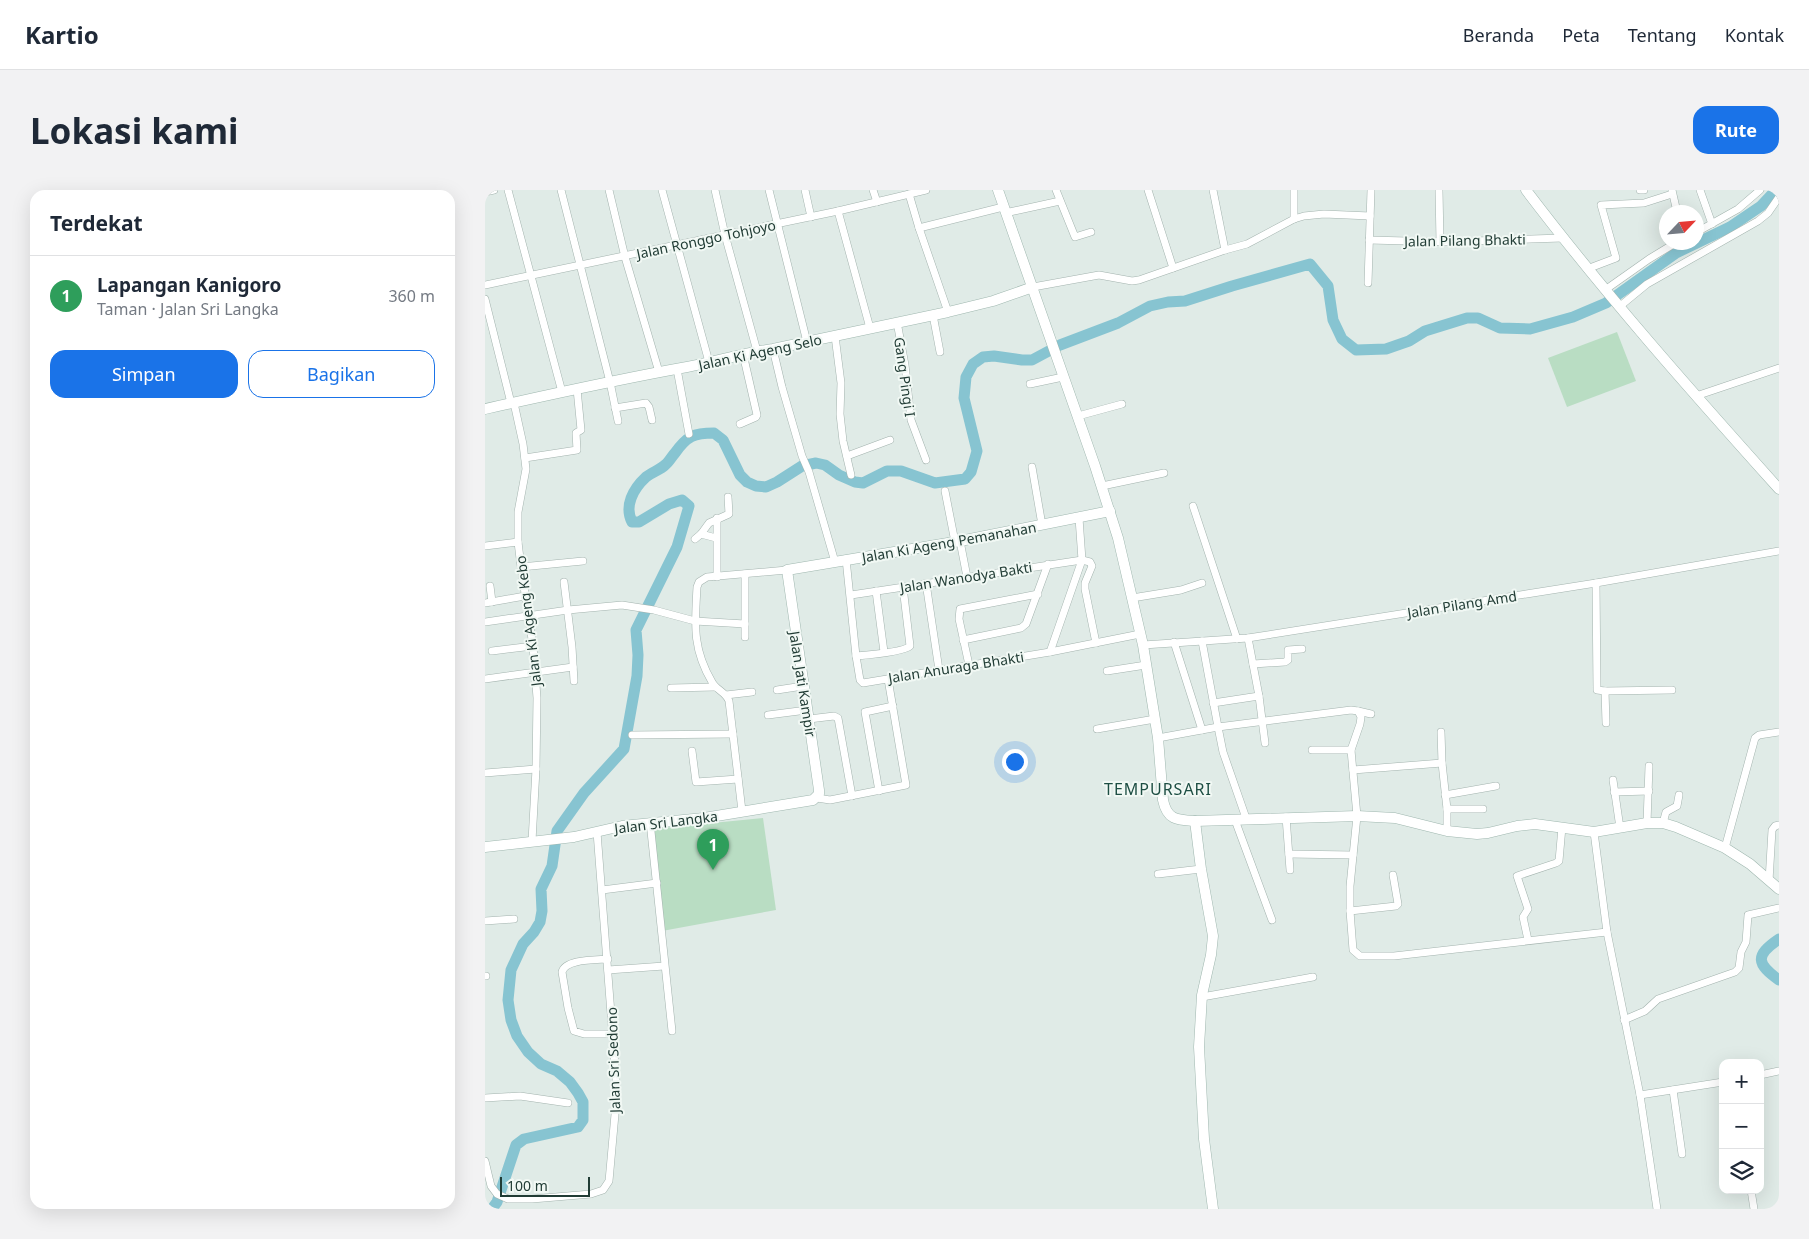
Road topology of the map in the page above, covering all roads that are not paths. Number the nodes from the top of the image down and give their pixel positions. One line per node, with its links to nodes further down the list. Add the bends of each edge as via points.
1 (494, 190): 21 (street)
2 (508, 190): 49 (street)
3 (561, 190): 46 (street)
4 (609, 190): 45 (street)
5 (662, 190): 42 (street)
6 (715, 190): 38 (street)
7 (769, 190): 33 (street)
8 (805, 190): 31 (street)
9 (873, 190): 26 (street)
10 (926, 190): 23 (street, Jalan Ronggo Tohjoyo)
11 (998, 190): 28 (street)
12 (1056, 190): 25 (street)
13 (1148, 190): 47 (street)
14 (1213, 190): 43 (street)
15 (1294, 190): 32 (street)
16 (1371, 190): 30 (street)
17 (1439, 190): 41 (street)
18 (1526, 190): 39 (street)
19 (1700, 190): 34 (street)
20 (1760, 190): 34 (street, via 1738,209)
21 (485, 192)
22 (1672, 192): 27 (street); 48 (street, via 1644,203 1601,205 1616,259)
23 (909, 194): 26 (street, Jalan Ronggo Tohjoyo); 35 (street)
24 (1778, 200): 55 (street, via 1758,221 1647,284)
25 (1060, 201): 28 (street); 37 (street, via 1075,237)
26 (877, 202): 29 (street, Jalan Ronggo Tohjoyo)
27 (1675, 205)
28 (1004, 210): 35 (street); 52 (street)
29 (838, 211): 31 (street, Jalan Ronggo Tohjoyo); 59 (street)
30 (1370, 216): 32 (street, via 1310,214); 40 (street)
31 (811, 217): 33 (street, Jalan Ronggo Tohjoyo)
32 (1294, 219): 43 (street, via 1254,242)
33 (777, 224): 38 (street, Jalan Ronggo Tohjoyo); 61 (street)
34 (1712, 224): 36 (street)
35 (919, 228): 56 (street)
36 (1704, 228)
37 (1091, 232)
38 (725, 235): 42 (street, Jalan Ronggo Tohjoyo); 63 (street)
39 (1562, 238): 41 (street, Jalan Pilang Bhakti); 48 (street)
40 (1369, 240): 41 (street, Jalan Pilang Bhakti); 50 (street)
41 (1440, 242)
42 (678, 245): 45 (street, Jalan Ronggo Tohjoyo); 66 (street)
43 (1225, 250): 47 (street)
44 (1664, 250): 53 (street)
45 (625, 257): 46 (street, Jalan Ronggo Tohjoyo); 69 (street)
46 (580, 266): 49 (street, Jalan Ronggo Tohjoyo); 71 (street)
47 (1173, 268): 52 (street, via 1132,281 1099,275)
48 (1587, 269): 53 (street)
49 (530, 277): 51 (street, Jalan Ronggo Tohjoyo); 74 (street)
50 (1368, 283)
51 (485, 286)
52 (1033, 287): 56 (street, Jalan Ki Ageng Selo); 70 (street)
53 (1607, 292): 55 (street)
54 (485, 299): 76 (street, Jalan Ki Ageng Kebo)
55 (1618, 306): 75 (street)
56 (948, 312): 57 (street, Jalan Ki Ageng Selo)
57 (933, 315): 58 (street, Jalan Ki Ageng Selo); 64 (street)
58 (897, 322): 59 (street, Jalan Ki Ageng Selo); 88 (street, Gang Pingi I, via 911,420)
59 (870, 328): 60 (street, Jalan Ki Ageng Selo)
60 (835, 336): 61 (street, Jalan Ki Ageng Selo); 86 (street, via 841,383 840,414)
61 (807, 342): 62 (street, Jalan Ki Ageng Selo)
62 (773, 349): 63 (street, Jalan Ki Ageng Selo); 111 (street)
63 (757, 351): 65 (street, Jalan Ki Ageng Selo)
64 (940, 352)
65 (743, 354): 66 (street, Jalan Ki Ageng Selo); 83 (street, via 757,415)
66 (709, 362): 67 (street, Jalan Ki Ageng Selo)
67 (677, 368): 69 (street, Jalan Ki Ageng Selo); 84 (street)
68 (1779, 368): 75 (street)
69 (659, 372): 71 (street, Jalan Ki Ageng Selo)
70 (1063, 377): 72 (street); 80 (street)
71 (610, 382): 73 (street, Jalan Ki Ageng Selo); 78 (street)
72 (1030, 384)
73 (577, 388): 74 (street, Jalan Ki Ageng Selo); 87 (street, via 581,430 576,433 577,450)
74 (562, 392): 76 (street, Jalan Ki Ageng Selo)
75 (1696, 396): 93 (street)
76 (512, 403): 79 (street, Jalan Ki Ageng Selo); 87 (street, Jalan Ki Ageng Kebo)
77 (1122, 404): 80 (street)
78 (615, 408): 81 (street, via 646,403); 82 (street)
79 (485, 409)
80 (1078, 416): 92 (street)
81 (652, 420)
82 (618, 422)
83 (740, 424)
84 (689, 434)
85 (890, 440): 86 (street)
86 (847, 456): 91 (street)
87 (525, 458): 104 (street, Jalan Ki Ageng Kebo)
88 (926, 460)
89 (1032, 467): 100 (street)
90 (1164, 474): 92 (street)
91 (851, 475)
92 (1102, 486): 97 (street)
93 (1779, 489)
94 (945, 491): 105 (street)
95 (728, 497): 98 (street, via 729,514)
96 (1193, 506): 138 (street)
97 (1110, 511): 99 (street, Jalan Ki Ageng Pemanahan); 128 (street)
98 (717, 518): 101 (street); 102 (street)
99 (1079, 518): 100 (street, Jalan Ki Ageng Pemanahan); 109 (street)
100 (1042, 525): 105 (street, Jalan Ki Ageng Pemanahan)
101 (701, 534): 102 (street); 103 (street)
102 (716, 538): 116 (street)
103 (695, 539)
104 (518, 542): 106 (street); 113 (street, Jalan Ki Ageng Kebo)
105 (957, 542): 108 (street, Jalan Ki Ageng Pemanahan); 117 (street)
106 (485, 546)
107 (1779, 551): 121 (street, Jalan Pilang Amd)
108 (846, 559): 111 (street, Jalan Ki Ageng Pemanahan); 126 (street)
109 (1082, 560): 112 (street, Jalan Wanodya Bakti); 141 (street, via 1092,566 1085,589); 148 (street)
110 (583, 562): 113 (street)
111 (835, 562): 114 (street, Jalan Ki Ageng Pemanahan)
112 (1048, 564): 117 (street, Jalan Wanodya Bakti); 125 (street)
113 (521, 567): 127 (street, Jalan Ki Ageng Kebo)
114 (787, 570): 115 (street); 160 (street, Jalan Jati Kampir)
115 (745, 574): 116 (street); 134 (street)
116 (717, 577): 132 (street, via 707,577 699,582)
117 (967, 577): 119 (street, Jalan Wanodya Bakti)
118 (563, 582): 130 (street)
119 (926, 583): 123 (street, Jalan Wanodya Bakti); 154 (street)
120 (1202, 583): 128 (street)
121 (1595, 583): 137 (street, Jalan Pilang Amd); 165 (street, via 1597,687 1599,691)
122 (490, 586): 129 (street)
123 (903, 587): 124 (street, Jalan Wanodya Bakti); 147 (street, via 911,645 905,650)
124 (876, 591): 126 (street, Jalan Wanodya Bakti); 147 (street)
125 (1038, 594): 139 (street, via 1029,621 1024,626); 139 (street, via 961,608)
126 (851, 595): 149 (street)
127 (525, 596): 129 (street); 131 (street, Jalan Ki Ageng Kebo)
128 (1132, 598): 135 (street)
129 (489, 602)
130 (568, 610): 131 (street); 132 (street, via 622,605); 153 (street)
131 (529, 616): 133 (street); 144 (street, Jalan Ki Ageng Kebo)
132 (695, 621): 134 (street); 161 (street, via 698,654)
133 (485, 622)
134 (745, 624): 136 (street)
135 (1140, 634): 141 (street, Jalan Anuraga Bhakti); 143 (street)
136 (745, 637)
137 (1248, 638): 138 (street, Jalan Pilang Amd); 150 (street)
138 (1237, 639): 140 (street, Jalan Pilang Amd)
139 (963, 640): 151 (street)
140 (1202, 641): 142 (street, Jalan Pilang Amd); 169 (street)
141 (1096, 642): 148 (street, Jalan Anuraga Bhakti)
142 (1174, 642): 143 (street, Jalan Pilang Amd); 180 (street)
143 (1143, 645): 152 (street)
144 (533, 646): 146 (street); 156 (street, Jalan Ki Ageng Kebo)
145 (1302, 649): 150 (street, via 1288,650 1287,662)
146 (492, 652)
147 (884, 652): 149 (street)
148 (1050, 652): 151 (street, Jalan Anuraga Bhakti)
149 (856, 656): 158 (street, Jalan Anuraga Bhakti, via 863,683)
150 (1253, 664): 168 (street)
151 (969, 665): 154 (street, Jalan Anuraga Bhakti)
152 (1146, 665): 155 (street); 175 (street)
153 (573, 667): 156 (street); 159 (street)
154 (939, 670): 158 (street, Jalan Anuraga Bhakti)
155 (1107, 671)
156 (534, 673): 157 (street); 192 (street, Jalan Ki Ageng Kebo)
157 (485, 679)
158 (888, 679): 170 (street)
159 (574, 681)
160 (803, 686): 163 (street); 172 (street, Jalan Jati Kampir)
161 (715, 687): 162 (street); 167 (street)
162 (671, 688)
163 (777, 690)
164 (1672, 690): 165 (street)
165 (1605, 691): 177 (street)
166 (752, 692): 167 (street)
167 (726, 695): 183 (street)
168 (1259, 696): 169 (street); 176 (street)
169 (1213, 703): 178 (street)
170 (893, 706): 198 (street, via 906,785); 198 (street, via 866,711 865,714)
171 (1358, 711): 173 (street); 176 (street); 188 (street, via 1360,724)
172 (808, 714): 174 (street); 203 (street, via 838,718); 204 (street, Jalan Jati Kampir, via 819,790)
173 (1371, 714)
174 (768, 715)
175 (1155, 719): 179 (street); 185 (street)
176 (1263, 722): 178 (street); 186 (street)
177 (1606, 723)
178 (1218, 728): 180 (street); 210 (street)
179 (1097, 729)
180 (1202, 730): 185 (street)
181 (1441, 732): 190 (street)
182 (1779, 732): 223 (street, via 1755,738)
183 (733, 734): 184 (street); 195 (street)
184 (631, 736)
185 (1158, 738): 211 (street, via 1165,810 1175,819)
186 (1265, 743)
187 (1312, 750): 188 (street)
188 (1351, 750): 193 (street)
189 (692, 751): 195 (street, via 696,782)
190 (1442, 763): 193 (street); 201 (street)
191 (1649, 766): 199 (street)
192 (536, 769): 194 (street); 221 (street, Jalan Ki Ageng Kebo)
193 (1353, 770): 208 (street)
194 (485, 774)
195 (738, 779): 207 (street)
196 (1613, 780): 200 (street)
197 (1496, 786): 201 (street)
198 (879, 791): 203 (street)
199 (1649, 791): 200 (street); 213 (street)
200 (1614, 792): 217 (street)
201 (1445, 795): 205 (street)
202 (1679, 795): 214 (street, via 1677,806 1665,812)
203 (851, 796): 204 (street)
204 (817, 798): 207 (street, Jalan Sri Langka)
205 (1447, 809): 206 (street); 218 (street)
206 (1483, 810)
207 (742, 811): 212 (street, Jalan Sri Langka)
208 (1357, 816): 209 (street); 218 (street, via 1405,819); 225 (street)
209 (1287, 817): 210 (street); 224 (street)
210 (1240, 819): 211 (street); 237 (street)
211 (1195, 821): 226 (street)
212 (650, 822): 219 (street, Jalan Sri Langka); 231 (street)
213 (1647, 823): 214 (street); 217 (street)
214 (1663, 823): 223 (street)
215 (1779, 825): 230 (street, via 1772,830)
216 (1562, 827): 218 (street, via 1535,824 1477,834); 220 (street); 240 (street, via 1559,861 1517,876 1528,909 1523,917)
217 (1620, 828): 220 (street)
218 (1447, 831)
219 (597, 832): 221 (street, Jalan Sri Langka); 233 (street, Jalan Sri Sedono)
220 (1594, 832): 239 (street)
221 (532, 841): 222 (street, Jalan Sri Langka)
222 (485, 847)
223 (1725, 848): 230 (street)
224 (1289, 854): 225 (street); 227 (street)
225 (1353, 855): 235 (street)
226 (1201, 869): 228 (street); 245 (street, via 1213,940)
227 (1290, 870)
228 (1157, 874)
229 (1393, 875): 235 (street, via 1396,906)
230 (1769, 881): 232 (street)
231 (657, 883): 233 (street); 242 (street)
232 (1779, 889)
233 (602, 890): 241 (street, Jalan Sri Sedono)
234 (1779, 908): 246 (street, via 1748,916 1746,942 1735,972 1658,999 1639,1014)
235 (1350, 911): 240 (street, via 1353,950 1363,957)
236 (514, 919): 238 (street)
237 (1272, 920)
238 (485, 921)
239 (1607, 932): 240 (street); 246 (street)
240 (1528, 940)
241 (607, 959): 243 (street, Jalan Sri Sedono); 248 (street, via 569,963 562,972 575,1031)
242 (664, 966): 243 (street); 247 (street)
243 (609, 970): 248 (street, Jalan Sri Sedono)
244 (1313, 978): 245 (street)
245 (1202, 997): 260 (street, via 1200,1070)
246 (1624, 1020): 253 (street)
247 (672, 1031)
248 (613, 1034): 258 (street, Jalan Sri Sedono, via 617,1102 608,1185 591,1194 508,1199 497,1194)
249 (1779, 1071): 250 (street)
250 (1764, 1074)
251 (1719, 1083): 252 (street)
252 (1673, 1090): 253 (street); 256 (street)
253 (1640, 1095): 261 (street)
254 (485, 1098): 255 (street, via 520,1096)
255 (569, 1103)
256 (1682, 1154)
257 (485, 1161): 258 (street)
258 (487, 1179)
259 (1752, 1194): 262 (street)
260 (1213, 1209)
261 (1657, 1209)
262 (1754, 1209)

